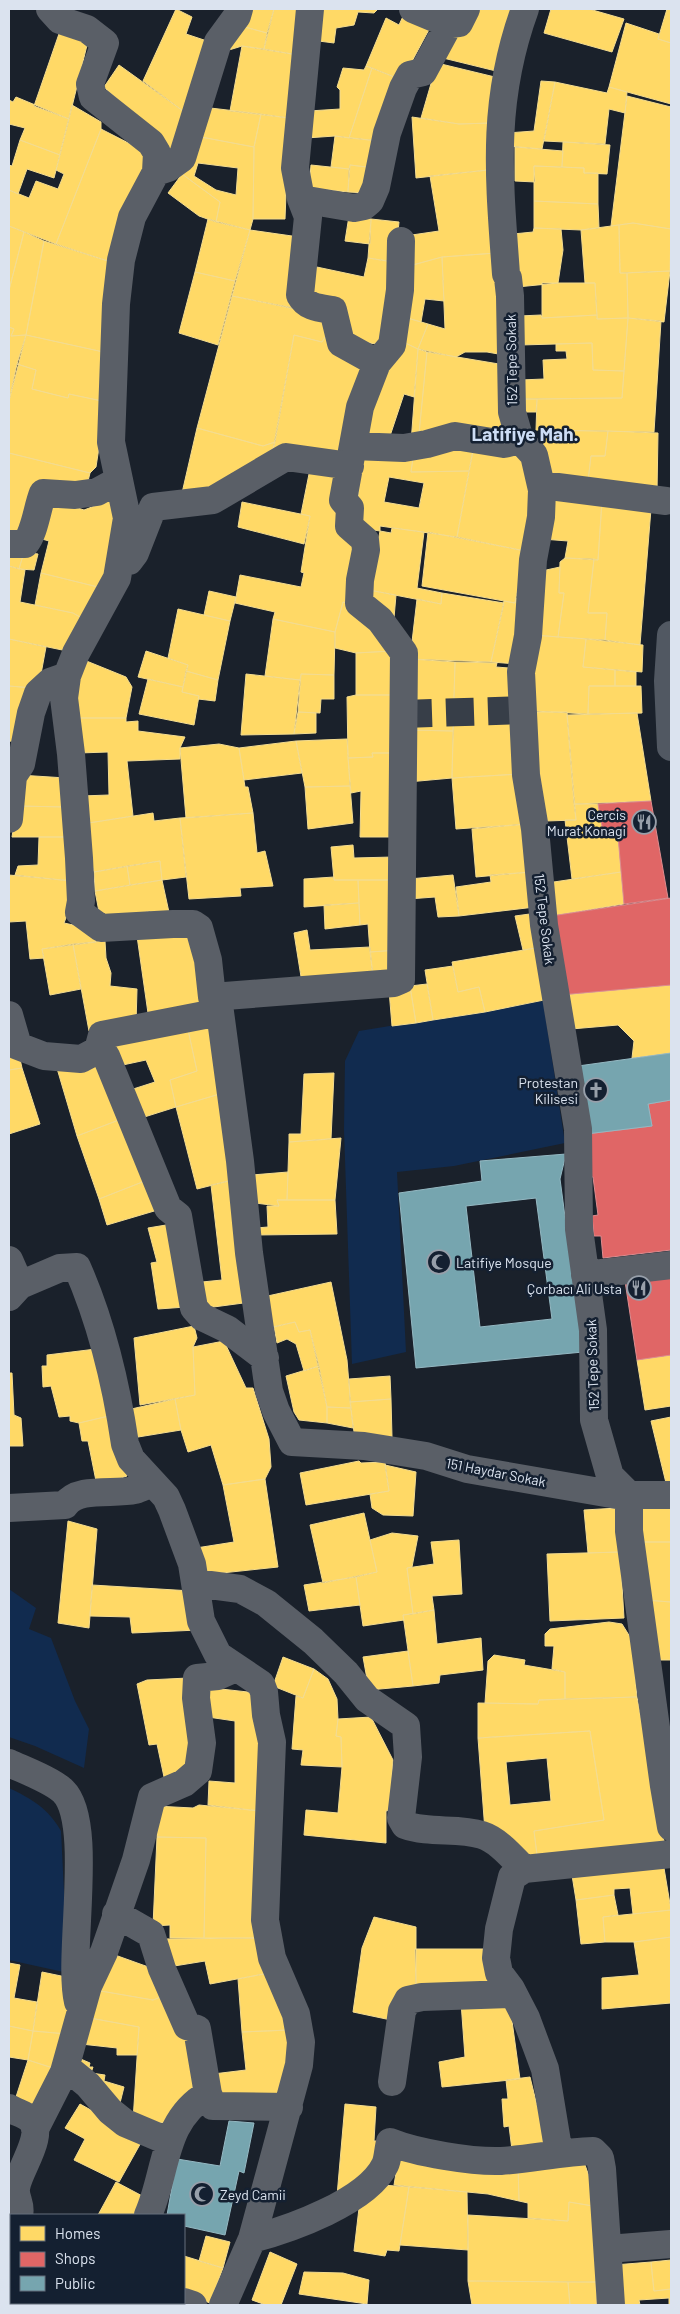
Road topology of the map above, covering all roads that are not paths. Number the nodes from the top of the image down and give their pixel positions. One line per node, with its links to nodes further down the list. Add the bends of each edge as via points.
1 (50, 9): 7 (street, via 60,20 87,30 105,43 90,84 93,97 151,143 158,154)
2 (239, 9): 7 (street, via 218,42 182,158)
3 (310, 9): 8 (street, via 295,168)
4 (412, 9): 6 (street)
5 (525, 9): 11 (street, 152 Tepe Sokak, via 504,85 499,164 506,274 510,290 512,412)
6 (458, 16): 8 (street, via 423,72 410,75 403,88 387,133 370,201 354,208)
7 (156, 172): 13 (street, via 132,217 121,260 111,394 111,442)
8 (301, 199): 10 (street, via 308,216 300,296 310,306 332,310 341,343)
9 (401, 241): 10 (street, via 400,290 392,345)
10 (376, 363): 12 (street, via 360,407)
11 (520, 440): 12 (street, via 504,444 454,436 427,444); 14 (street, 152 Tepe Sokak, via 534,456)
12 (351, 456): 17 (street, via 286,457 213,500 152,507 135,553); 22 (street, via 343,500 350,508 349,526 365,540 359,604 380,620 404,653 401,980)
13 (119, 480): 16 (street, via 96,492 75,495 43,493 31,537 25,544); 17 (street, via 127,518)
14 (542, 486): 15 (street); 27 (street, 152 Tepe Sokak, via 522,672 526,775 535,829 544,925 578,1129 579,1229)
15 (666, 501)
16 (9, 544)
17 (117, 578): 19 (street)
18 (671, 635): 20 (main road, via 668,680)
19 (67, 676): 21 (street, via 50,682 38,693 21,764 13,776); 22 (street, via 64,698 77,828 79,912 101,928 193,924 199,928)
20 (671, 747)
21 (9, 819)
22 (216, 1005): 24 (street, via 102,1035); 29 (street)
23 (9, 1015): 24 (street, via 18,1046 26,1050 44,1056 81,1059)
24 (98, 1050): 29 (street, via 106,1056 168,1208 178,1216 194,1308 202,1317 227,1329)
25 (9, 1260): 28 (street)
26 (671, 1264): 27 (street)
27 (586, 1275): 31 (street, 152 Tepe Sokak, via 593,1330 594,1420 610,1476)
28 (14, 1291): 30 (street, via 60,1268 77,1267 104,1340 131,1459)
29 (265, 1358): 31 (street, 151 Haydar Sokak, via 269,1390 292,1442 364,1446 426,1456 467,1469)
30 (153, 1483): 33 (street, via 135,1490 70,1497 65,1505); 34 (street, via 166,1497 172,1510 192,1564)
31 (629, 1495): 32 (street, 151 Haydar Sokak); 37 (street, via 632,1550)
32 (671, 1495)
33 (9, 1508)
34 (195, 1583): 35 (street, via 201,1621 218,1655); 39 (street, via 240,1589 266,1603 314,1641 367,1699 406,1726 408,1757 401,1818 405,1825 416,1829 481,1834 493,1840)
35 (236, 1668): 40 (street, via 218,1676 197,1678 196,1698 202,1743 198,1771 184,1783 152,1797 136,1860); 46 (street, via 260,1684 264,1692 272,1742 265,1920 272,1958 296,2014 301,2042 300,2065)
36 (9, 1762): 42 (street, via 64,1792 75,1818 79,1902 76,1994)
37 (671, 1827)
38 (671, 1854): 39 (street)
39 (524, 1869): 41 (street, via 512,1877 499,1929 496,1958 499,1973)
40 (116, 1914): 42 (street); 45 (street, via 151,1934 162,1969 187,2026 197,2029)
41 (513, 1994): 44 (street, via 408,2000 402,2011); 50 (street, via 526,2018 545,2069)
42 (80, 2010): 43 (street)
43 (66, 2067): 48 (street); 49 (street, via 125,2123)
44 (392, 2082)
45 (208, 2094): 46 (street, via 214,2106); 49 (street, via 199,2099 178,2125)
46 (289, 2107): 53 (street)
47 (9, 2108): 48 (street, via 31,2120)
48 (35, 2130): 51 (street, via 31,2152 16,2189)
49 (170, 2142): 52 (street)
50 (559, 2154): 53 (street, via 499,2161 438,2154 390,2142 385,2164 374,2181 344,2202 281,2232); 55 (street, via 593,2151 600,2158)
51 (19, 2214)
52 (148, 2214)
53 (252, 2239): 56 (street)
54 (671, 2244): 55 (street)
55 (608, 2249): 57 (street)
56 (223, 2305)
57 (611, 2305)

